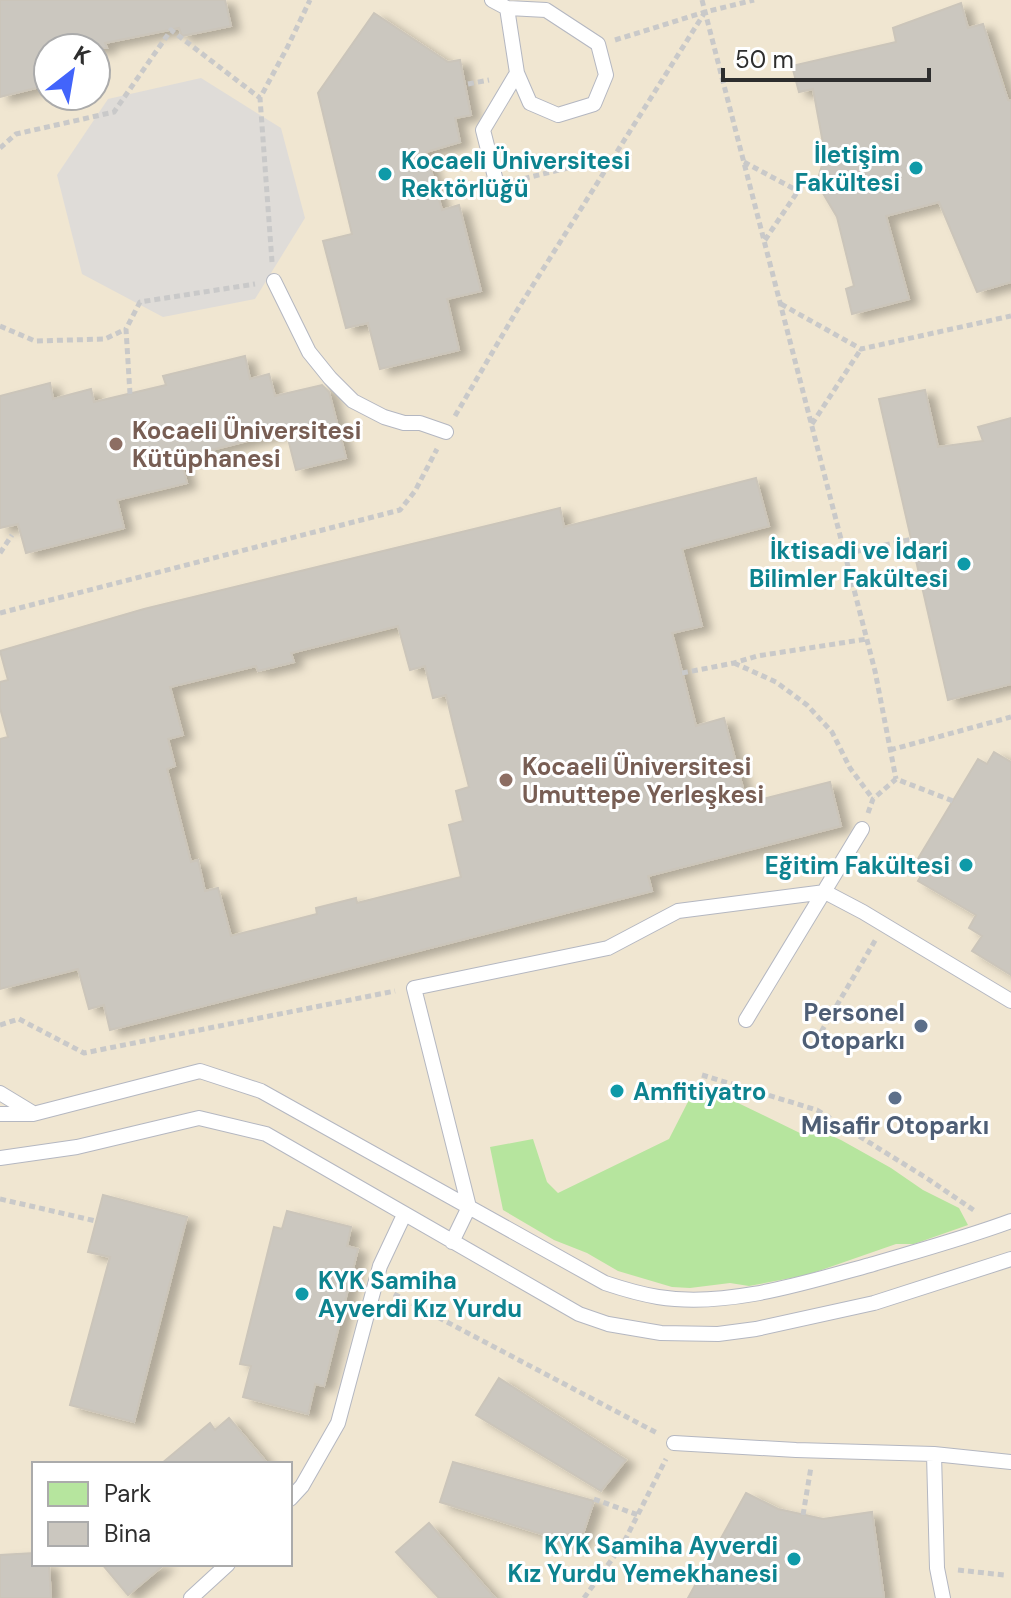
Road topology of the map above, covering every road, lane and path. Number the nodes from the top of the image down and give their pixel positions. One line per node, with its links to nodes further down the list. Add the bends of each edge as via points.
1 (310, 0): 9 (path)
2 (492, 0): 5 (lane)
3 (702, 0): 6 (path)
4 (754, 0): 6 (path)
5 (507, 8): 7 (lane, via 546,10); 8 (lane)
6 (705, 12): 7 (path); 11 (path); 12 (path)
7 (598, 44): 8 (lane, via 606,75 594,104 558,115 530,103)
8 (517, 73): 13 (lane, via 483,130)
9 (260, 98): 10 (path, via 171,30 114,112 16,134); 18 (path)
10 (0, 148)
11 (614, 157): 13 (path); 26 (path)
12 (743, 162): 15 (path); 17 (path)
13 (497, 185): 16 (path)
14 (819, 186): 15 (path)
15 (798, 191): 17 (path)
16 (439, 198)
17 (764, 241): 19 (path)
18 (274, 281): 22 (path, via 140,302); 26 (lane, via 309,352 353,401 384,417)
19 (780, 304): 23 (path); 25 (path)
20 (1011, 316): 23 (path)
21 (0, 326): 22 (path, via 35,341 105,339)
22 (126, 329): 24 (path)
23 (861, 349): 25 (path)
24 (130, 394)
25 (811, 424): 30 (path)
26 (446, 432): 31 (path, via 400,510)
27 (12, 535): 29 (path)
28 (912, 539): 30 (path)
29 (0, 553)
30 (845, 554): 32 (path)
31 (0, 613)
32 (867, 639): 33 (path); 36 (path)
33 (734, 663): 34 (path); 38 (path, via 776,682 807,705 832,732)
34 (682, 673)
35 (1011, 717): 36 (path)
36 (890, 750): 37 (path)
37 (896, 779): 38 (path); 39 (path)
38 (873, 799): 40 (path)
39 (953, 801)
40 (862, 829): 41 (lane)
41 (825, 892): 42 (lane); 43 (lane, via 678,911 608,948); 45 (lane)
42 (884, 925): 44 (lane); 47 (path)
43 (414, 988): 46 (path, via 84,1053 19,1019); 54 (lane)
44 (1011, 1001)
45 (746, 1020)
46 (0, 1025)
47 (811, 1049)
48 (702, 1075): 58 (path, via 817,1110)
49 (0, 1093): 51 (lane)
50 (0, 1114): 51 (lane)
51 (33, 1114): 54 (lane, via 200,1071 261,1091)
52 (0, 1158): 55 (lane, via 77,1147 199,1118 266,1134)
53 (0, 1199): 56 (path)
54 (469, 1207): 58 (lane, via 605,1283 660,1298 741,1296 798,1285); 59 (lane)
55 (404, 1215): 59 (lane); 61 (lane)
56 (96, 1221)
57 (1011, 1221): 58 (lane)
58 (996, 1226)
59 (452, 1242): 60 (lane, via 579,1314 608,1324 693,1334 756,1329 874,1303)
60 (1011, 1259)
61 (375, 1284): 62 (path); 66 (lane, via 338,1423)
62 (674, 1443): 63 (lane); 68 (path)
63 (814, 1450): 64 (lane); 69 (path)
64 (934, 1454): 65 (lane); 71 (lane)
65 (1011, 1462)
66 (292, 1497)
67 (594, 1499): 68 (path)
68 (638, 1515): 74 (path)
69 (803, 1515)
70 (226, 1566): 73 (lane)
71 (937, 1568): 72 (path); 75 (lane)
72 (1004, 1575)
73 (191, 1598)
74 (584, 1598)
75 (943, 1598)

